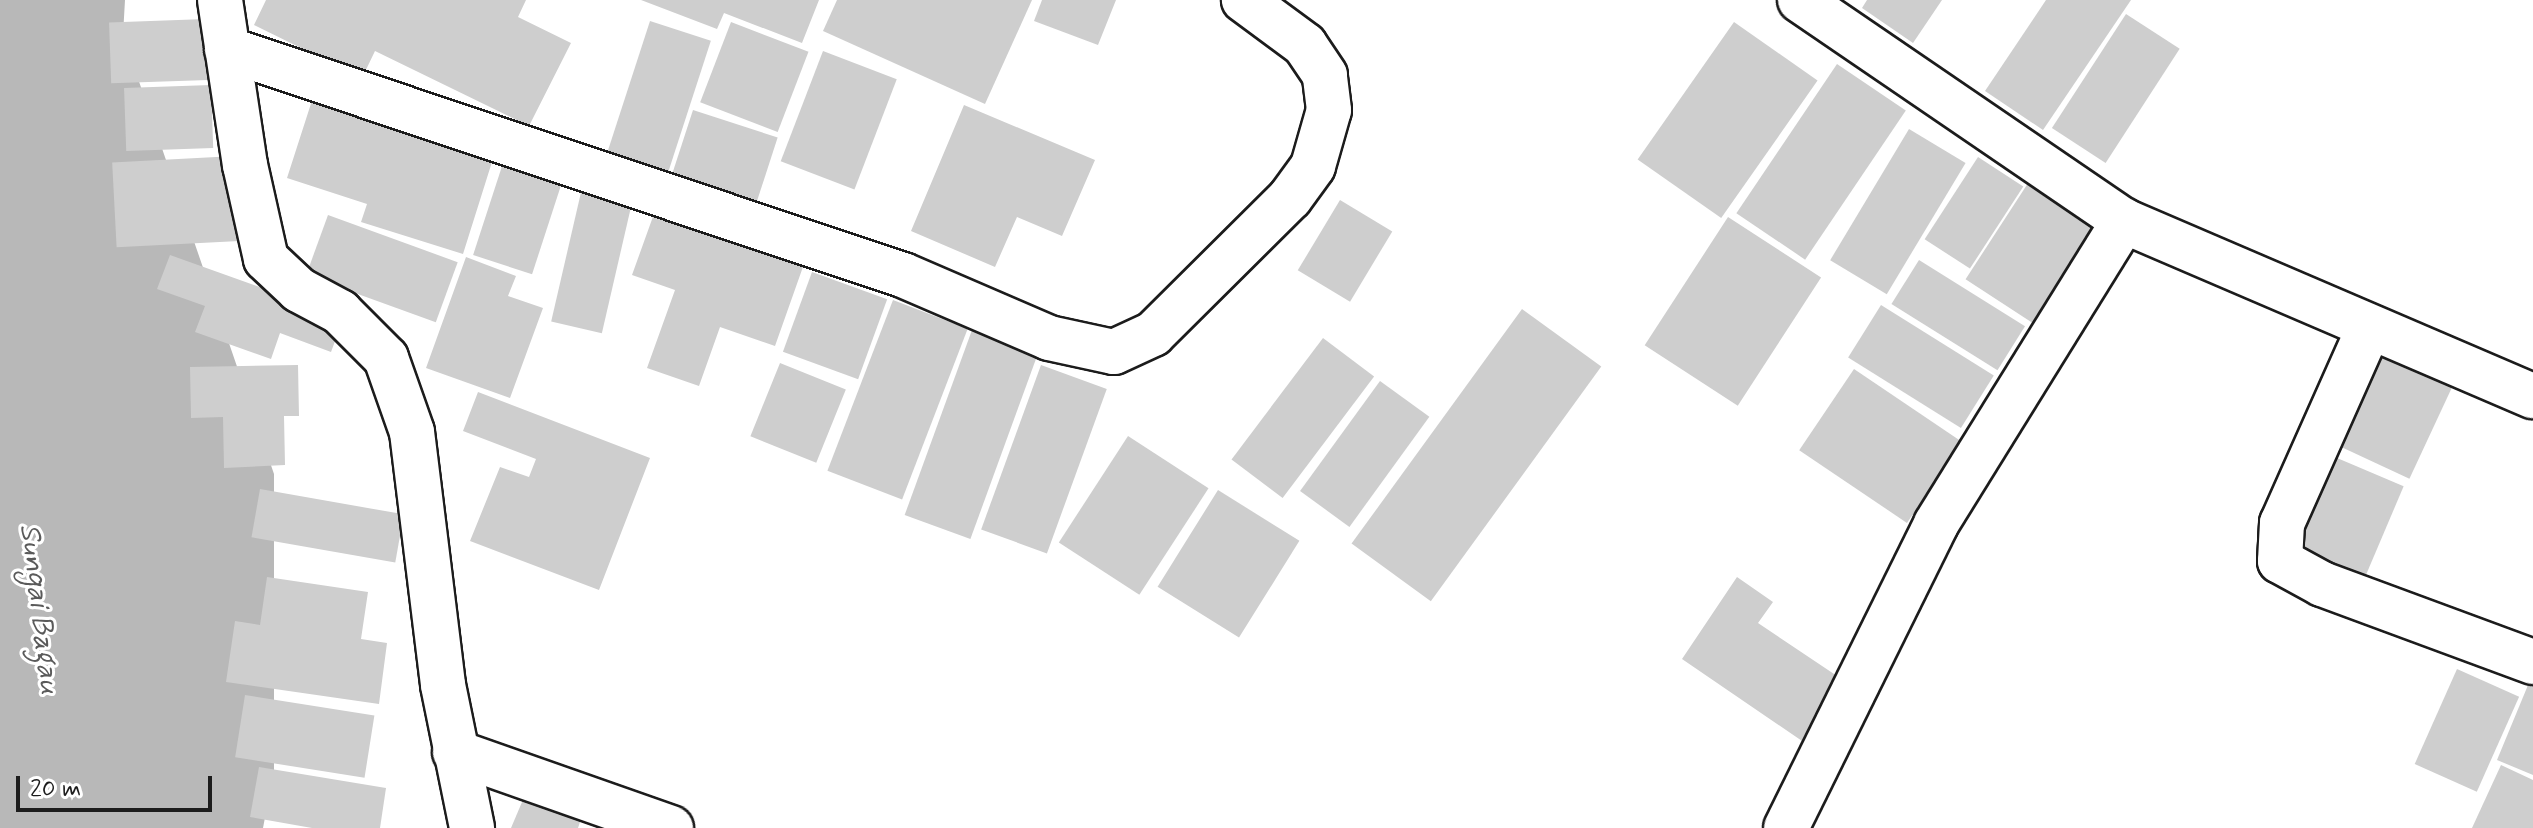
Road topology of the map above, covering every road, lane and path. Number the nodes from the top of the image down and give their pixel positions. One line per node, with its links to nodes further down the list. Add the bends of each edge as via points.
1 (220, 0): 4 (street)
2 (1244, 0): 4 (street, via 1305,45 1325,75 1329,110 1313,166 1290,198 1153,334 1114,352 1049,338 903,275)
3 (1800, 0): 5 (street)
4 (227, 49): 9 (street, via 266,259 299,290 340,312 386,358 412,432)
5 (2124, 221): 6 (street); 12 (street, via 1936,524)
6 (2369, 328): 7 (street); 8 (street, via 2282,523 2280,561 2322,584)
7 (2533, 396)
8 (2533, 662)
9 (455, 752): 10 (street); 11 (street)
10 (472, 828)
11 (671, 828)
12 (1786, 828)

